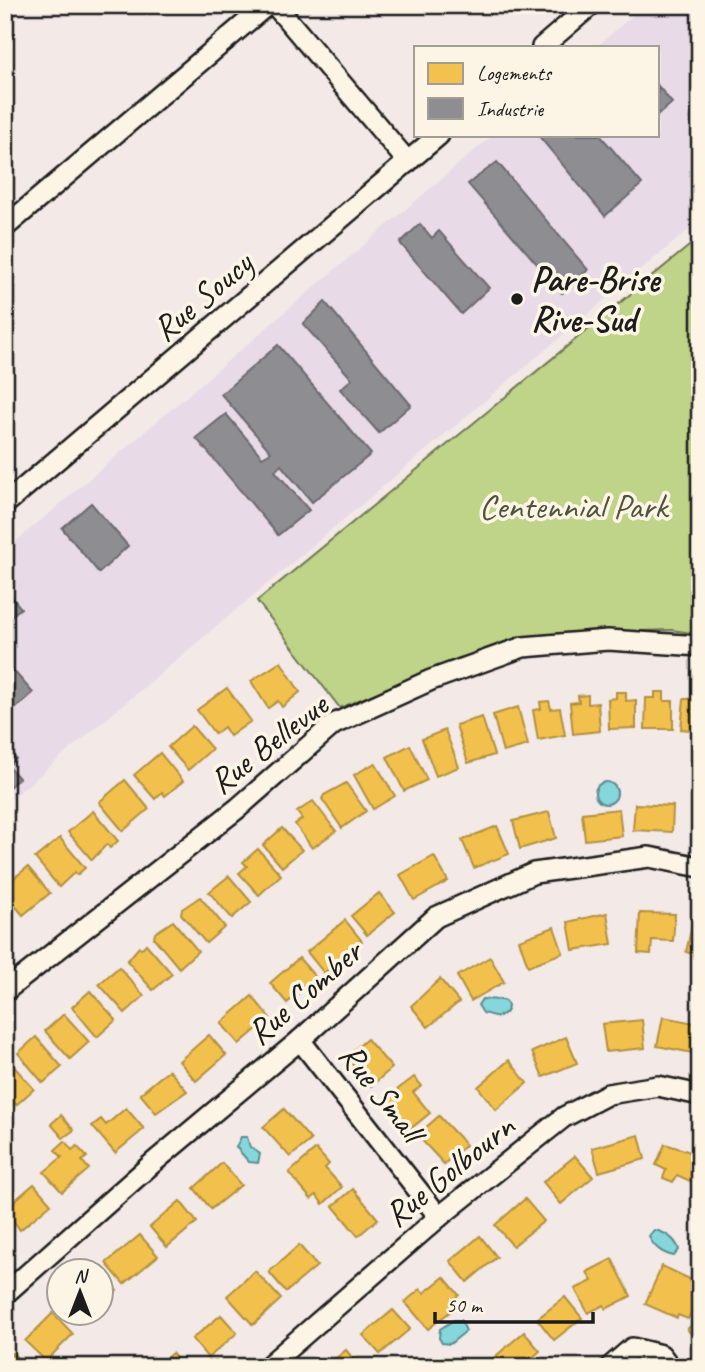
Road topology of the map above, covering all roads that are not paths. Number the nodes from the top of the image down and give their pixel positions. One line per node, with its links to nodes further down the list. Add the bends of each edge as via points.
1 (267, 5): 7 (street)
2 (275, 5): 6 (street)
3 (591, 5): 4 (street)
4 (543, 46)
5 (438, 136): 6 (street, Rue Soucy)
6 (408, 162): 8 (street, Rue Soucy)
7 (5, 228)
8 (5, 504)
9 (700, 646): 11 (street, Rue Bellevue, via 608,640 523,647 431,680 334,724 238,808)
10 (700, 866): 12 (street, Rue Comber, via 649,857 534,873 436,917)
11 (5, 991)
12 (300, 1040): 14 (street, Rue Small); 15 (street, Rue Comber)
13 (700, 1095): 14 (street, Rue Golbourn, via 659,1086 608,1094 564,1117)
14 (439, 1217): 16 (street, Rue Golbourn)
15 (5, 1294)
16 (267, 1367)
17 (610, 1367): 18 (street, via 632,1348 661,1355)
18 (670, 1367)

